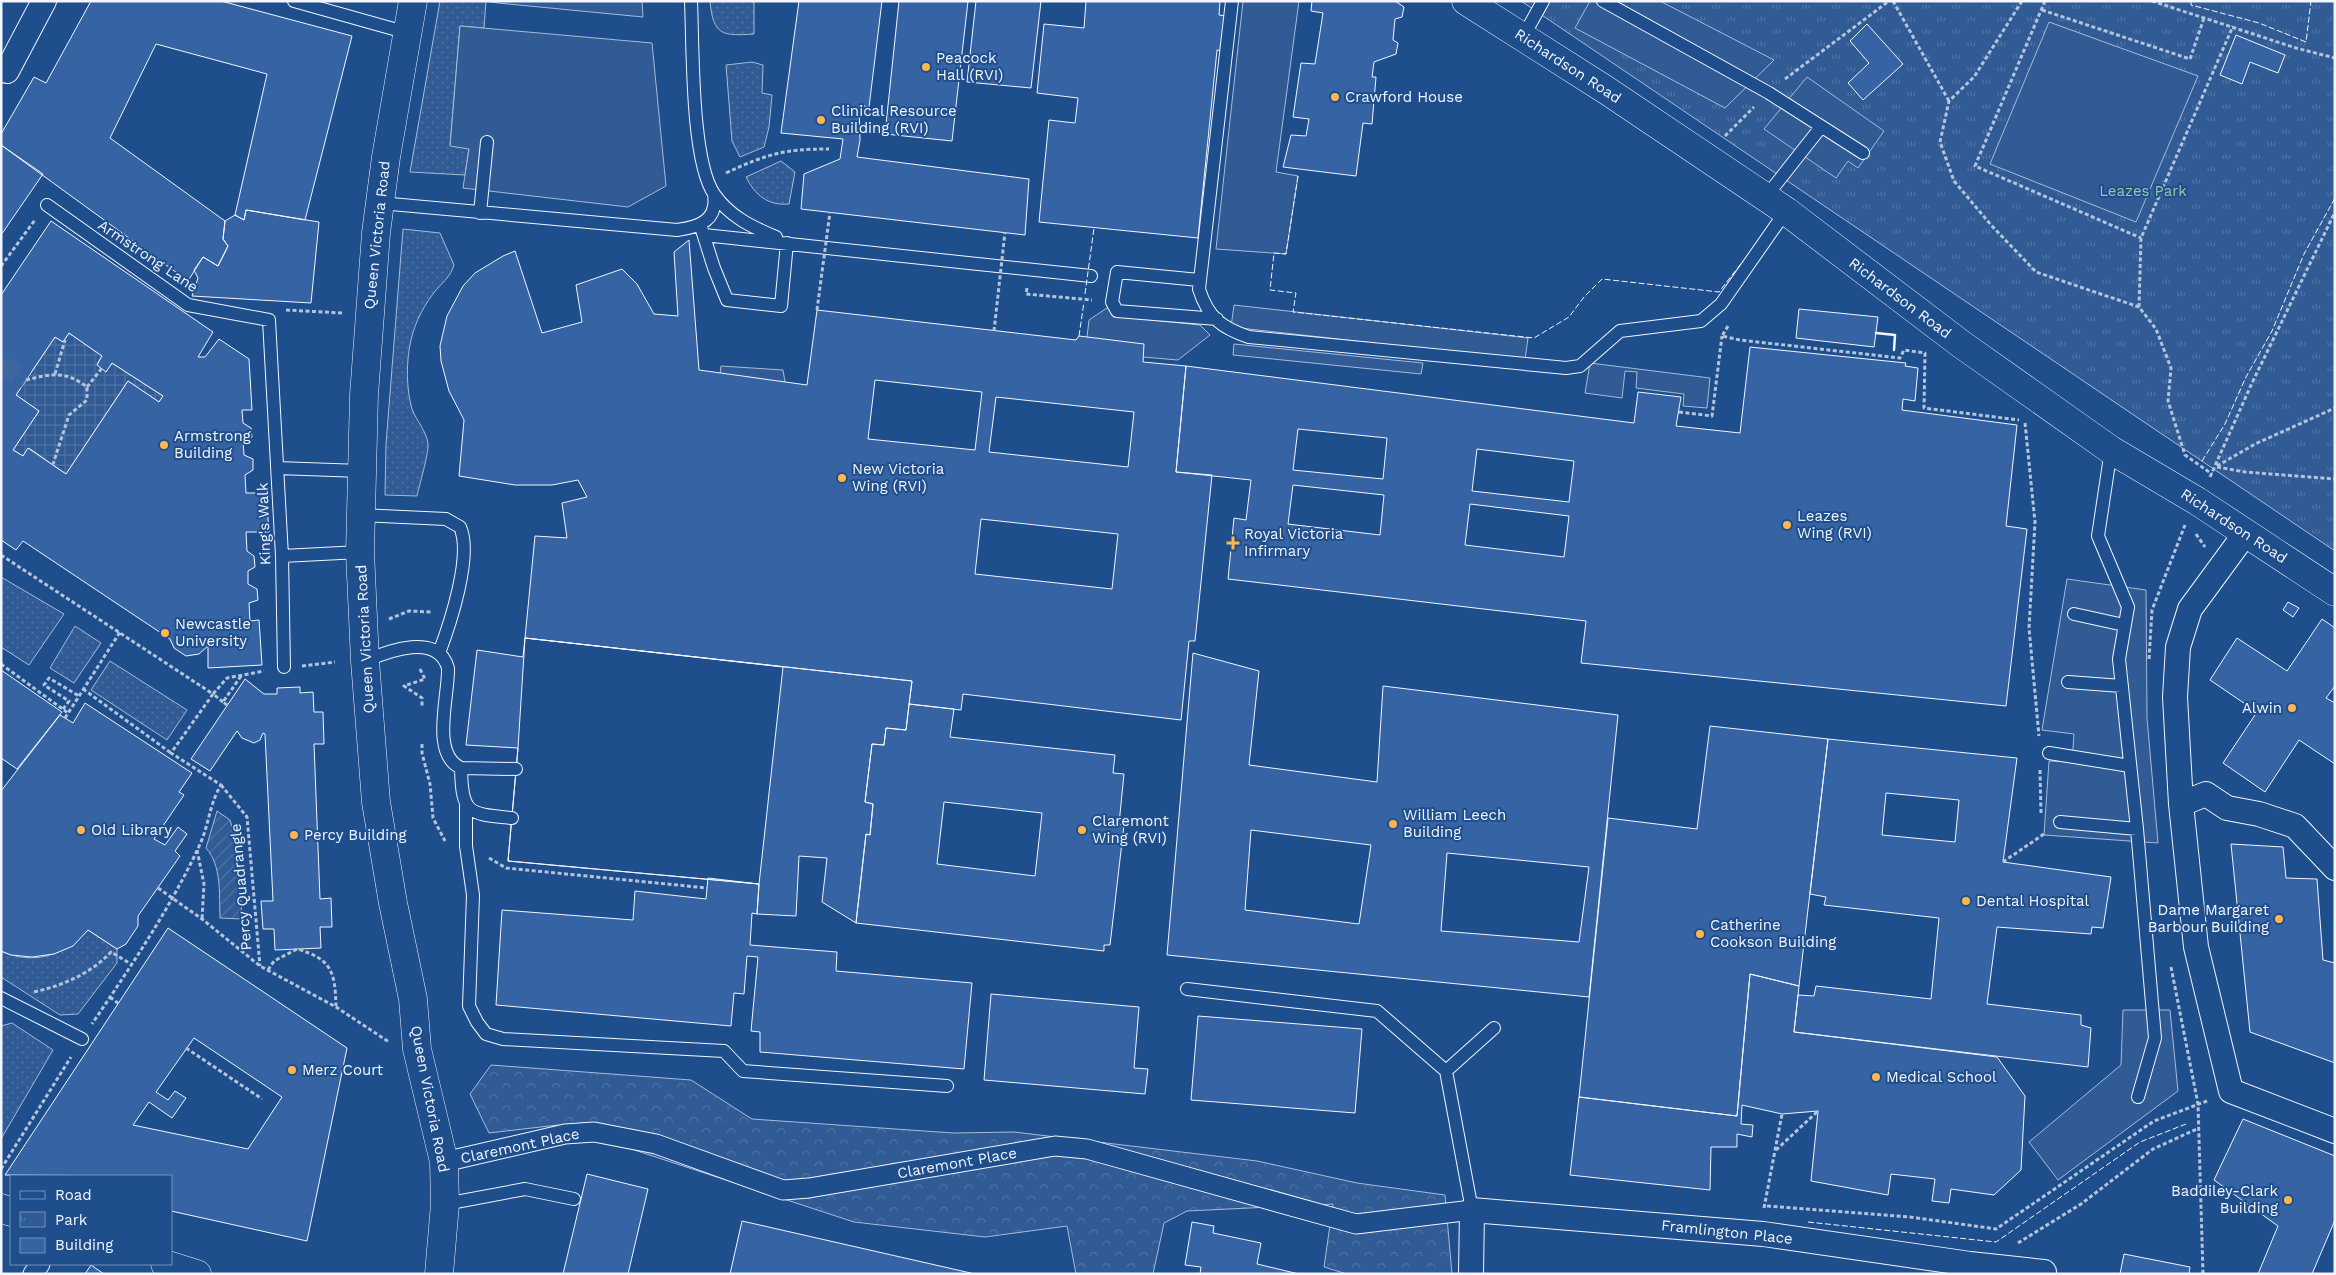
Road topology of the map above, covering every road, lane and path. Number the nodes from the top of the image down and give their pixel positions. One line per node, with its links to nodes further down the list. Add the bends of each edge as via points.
1 (294, 1): 16 (lane)
2 (413, 1): 16 (street, Queen Victoria Road)
3 (691, 1): 28 (lane, via 697,126 701,153)
4 (1232, 1): 41 (lane)
5 (1466, 1): 17 (street, Richardson Road)
6 (1543, 1): 17 (lane)
7 (1603, 1): 20 (lane)
8 (1891, 1): 20 (path); 21 (path)
9 (2022, 1): 21 (path, via 1974,76)
10 (2045, 1): 13 (path)
11 (2152, 1): 14 (path)
12 (38, 3): 19 (street)
13 (2042, 10): 14 (path, via 2190,59); 37 (path, via 1975,166)
14 (2204, 18): 15 (path)
15 (2233, 26): 18 (path); 37 (path)
16 (408, 33): 29 (street, Queen Victoria Road)
17 (1523, 37): 26 (street, Richardson Road)
18 (2335, 58)
19 (3, 73)
20 (1769, 93): 22 (lane); 26 (path)
21 (1949, 101): 42 (path, via 1940,142 1954,181 1990,225 2036,272)
22 (1821, 127): 25 (lane); 31 (lane)
23 (487, 142): 34 (lane)
24 (828, 149): 27 (path, via 777,152)
25 (1862, 153)
26 (1707, 158): 31 (street, Richardson Road)
27 (726, 173)
28 (714, 194): 35 (lane, via 713,213); 38 (lane, via 740,221)
29 (380, 203): 34 (lane); 62 (street, Queen Victoria Road, via 367,329)
30 (47, 205): 39 (path); 47 (lane, Armstrong Lane, via 188,305)
31 (1776, 205): 46 (lane, via 1721,304 1701,321 1620,331 1580,366 1566,368 1249,337 1227,330); 58 (street, Richardson Road, via 1961,344)
32 (830, 212): 44 (path, bridge)
33 (2335, 212): 60 (path, via 2252,383)
34 (480, 213): 35 (lane, via 652,229)
35 (702, 230): 38 (lane); 38 (lane, via 727,300 781,306)
36 (1005, 232): 49 (path, bridge)
37 (2141, 238): 42 (path)
38 (787, 243): 40 (lane)
39 (1, 266)
40 (1091, 276)
41 (1199, 280): 46 (lane, via 1198,289 1204,305); 46 (lane, via 1117,272 1112,302 1117,311)
42 (2139, 307): 63 (path, via 2156,329 2171,368 2168,401 2185,455)
43 (279, 310): 45 (path)
44 (817, 310)
45 (343, 313)
46 (1217, 319)
47 (268, 320): 61 (lane, King's Walk)
48 (1733, 320): 50 (path)
49 (994, 331)
50 (1722, 336): 57 (path, via 1712,416); 94 (path, via 1900,358 1904,350 1925,353 1924,408 2025,420 2035,522 2029,628)
51 (65, 340): 53 (path)
52 (102, 368): 55 (path)
53 (55, 374): 54 (path); 55 (path, via 76,379)
54 (26, 380)
55 (87, 388): 59 (path, via 87,400 69,415)
56 (2335, 408): 60 (path, via 2255,444)
57 (1678, 412)
58 (2111, 450): 67 (street, Richardson Road); 76 (lane, via 2098,536 2128,607)
59 (53, 464)
60 (2216, 466): 64 (path, via 2245,472)
61 (278, 468): 62 (lane); 70 (lane, King's Walk)
62 (361, 471): 65 (street, Queen Victoria Road)
63 (2212, 474)
64 (2335, 479)
65 (360, 515): 68 (street, Queen Victoria Road); 73 (lane, via 446,519 460,526 464,543)
66 (2187, 521): 71 (path)
67 (2246, 534): 71 (street); 72 (street, Richardson Road)
68 (360, 552): 70 (lane); 79 (street, Queen Victoria Road)
69 (1, 555): 77 (path)
70 (282, 556): 81 (lane, King's Walk)
71 (2221, 565): 102 (street, via 2190,609 2178,647 2175,697)
72 (2335, 592)
73 (453, 614): 75 (path, via 409,611); 78 (lane)
74 (2074, 614): 76 (lane)
75 (383, 621)
76 (2124, 625): 85 (lane, via 2118,659)
77 (120, 632): 86 (path); 87 (path)
78 (439, 653): 79 (lane, via 410,647); 99 (lane, via 448,668 444,749 453,764)
79 (365, 661): 138 (street, Queen Victoria Road, via 380,834 413,999 417,1049)
80 (1, 664): 91 (path)
81 (284, 667)
82 (270, 668): 83 (path)
83 (241, 676): 87 (path, via 226,678); 89 (path)
84 (2068, 682): 85 (lane)
85 (2122, 686): 98 (lane)
86 (83, 689): 88 (path); 95 (path, Percy Quadrangle)
87 (213, 694): 89 (path); 95 (path)
88 (79, 696): 91 (path, via 49,678 44,685 69,701); 92 (path)
89 (223, 702): 90 (path)
90 (227, 705)
91 (63, 709): 92 (path)
92 (68, 713): 93 (path)
93 (65, 718)
94 (2039, 745)
95 (171, 753): 101 (path, Percy Quadrangle)
96 (2049, 753): 98 (lane)
97 (2040, 764): 105 (path)
98 (2130, 766): 108 (lane)
99 (461, 768): 100 (lane); 103 (lane, via 461,790)
100 (516, 769)
101 (221, 785): 109 (path, via 213,799); 116 (path, Percy Quadrangle, via 247,818)
102 (2181, 804): 111 (street, via 2206,794 2227,808 2295,826); 130 (street, via 2196,946)
103 (466, 805): 104 (lane, via 477,814); 129 (lane, via 466,846 473,895 469,1006 486,1034 503,1039 724,1051 743,1072)
104 (512, 818)
105 (2042, 818)
106 (2060, 822): 108 (lane)
107 (2043, 827): 110 (path, via 2044,835)
108 (2137, 829): 131 (lane, via 2155,1038)
109 (197, 850): 113 (path); 114 (path, via 204,884)
110 (2003, 862)
111 (2335, 868)
112 (158, 888): 113 (path, Percy Quadrangle)
113 (172, 900): 114 (path, Percy Quadrangle); 115 (path)
114 (202, 919): 116 (path, Percy Quadrangle)
115 (130, 964): 119 (path, via 111,952 97,967 75,979 54,988 34,992); 120 (path)
116 (260, 966): 117 (path, Percy Quadrangle)
117 (268, 970): 123 (path, Percy Quadrangle); 123 (path, via 274,961 297,949 316,955 328,965 335,982)
118 (1187, 989): 128 (lane, via 1377,1011)
119 (26, 990)
120 (110, 997): 122 (path); 125 (path)
121 (1, 998): 125 (lane)
122 (119, 1004)
123 (336, 1007): 126 (path, Percy Quadrangle)
124 (1494, 1028): 128 (lane)
125 (82, 1039): 139 (path)
126 (395, 1046)
127 (186, 1048): 132 (path)
128 (1446, 1071): 144 (lane)
129 (947, 1086)
130 (2231, 1091): 136 (street); 143 (path, via 2154,1121 1996,1229 1910,1217)
131 (2138, 1097)
132 (262, 1099)
133 (1818, 1111): 137 (path)
134 (1782, 1114): 137 (path)
135 (2199, 1128): 145 (path, via 2153,1149 2081,1204)
136 (2335, 1131)
137 (1775, 1150): 143 (path)
138 (444, 1162): 141 (street, Queen Victoria Road); 144 (street, Claremont Place, via 565,1134 594,1132 656,1144 783,1190 1054,1146 1087,1149 1356,1224)
139 (1, 1168)
140 (574, 1199): 141 (lane, via 525,1189)
141 (446, 1204): 149 (street, Queen Victoria Road)
142 (1755, 1206): 143 (path)
143 (1764, 1206)
144 (1472, 1210): 147 (street, Framlington Place, via 1763,1234); 150 (street)
145 (2010, 1246)
146 (168, 1265): 148 (street)
147 (2044, 1272)
148 (196, 1274)
149 (438, 1274)
150 (1471, 1274)

